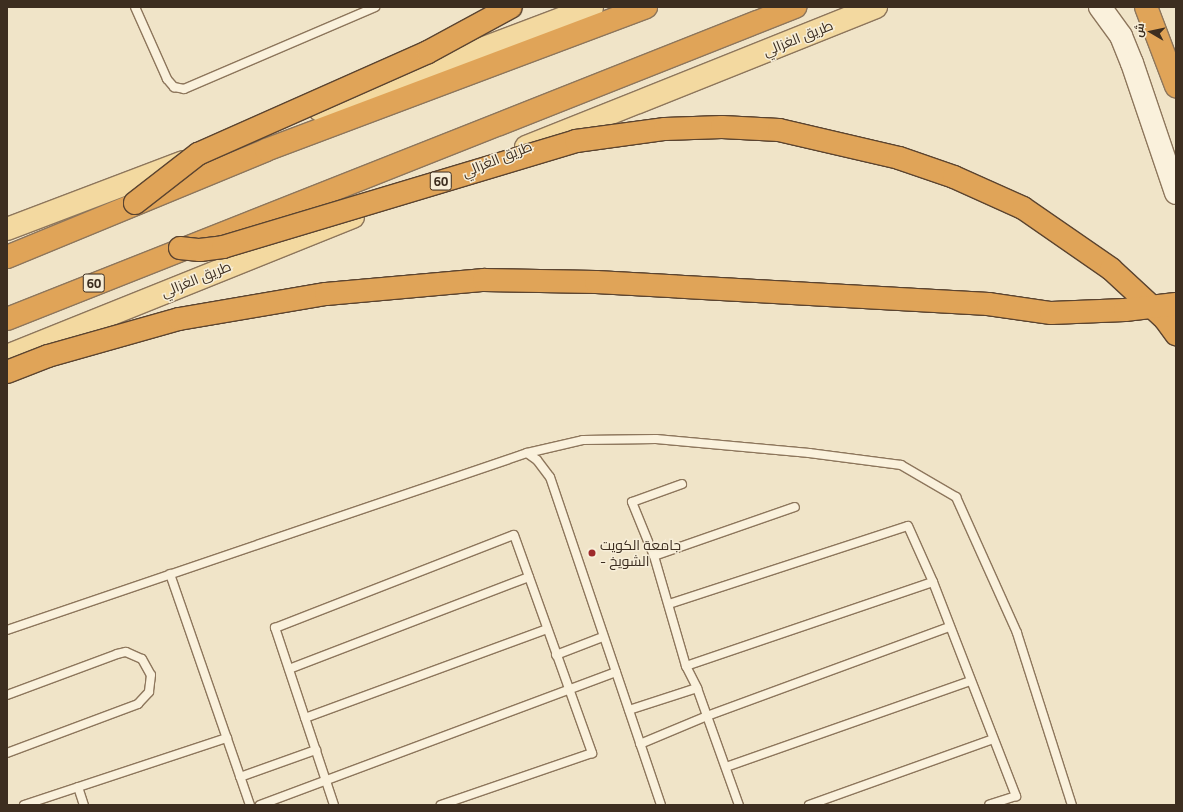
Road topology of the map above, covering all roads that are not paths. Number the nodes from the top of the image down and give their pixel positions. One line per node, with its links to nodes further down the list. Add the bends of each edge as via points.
1 (135, 7): 2 (lane, via 167,79 174,87 184,90)
2 (375, 7)
3 (511, 7): 12 (highway, bridge, via 428,52 198,154)
4 (592, 7): 13 (main road)
5 (646, 7): 12 (highway, bridge, via 266,150)
6 (795, 7): 14 (highway, 60)
7 (876, 7): 19 (main road, طريق الغزالي / 60)
8 (1100, 7): 11 (main road, via 1121,36)
9 (1146, 7): 10 (highway)
10 (1176, 86)
11 (1176, 193)
12 (135, 203): 15 (highway)
13 (7, 229)
14 (180, 248): 17 (highway, 60); 18 (highway, bridge, via 200,250 223,247 576,141 665,129 722,127 779,130 899,158 954,177 1023,208 1111,269 1165,319)
15 (7, 257)
16 (1176, 304): 20 (highway, bridge, via 1125,310 1051,313 980,304 596,282 484,280 326,294 179,319 48,356)
17 (7, 319)
18 (1176, 334)
19 (7, 356)
20 (7, 372)
21 (527, 453): 25 (lane); 32 (lane, via 537,460 550,477); 63 (lane, via 583,440 656,439 809,453 901,465 956,497 1017,633)
22 (682, 484): 24 (lane, via 632,502)
23 (795, 507): 24 (lane)
24 (654, 556): 28 (lane)
25 (170, 574): 31 (lane); 44 (lane)
26 (529, 577): 30 (lane); 35 (lane); 35 (lane, via 514,535 275,628)
27 (933, 582): 28 (lane, via 908,526); 29 (lane); 34 (lane)
28 (669, 604): 34 (lane)
29 (949, 627): 37 (lane); 42 (lane)
30 (547, 629): 33 (lane); 43 (lane)
31 (7, 630)
32 (603, 637): 33 (lane); 36 (lane)
33 (556, 655): 39 (lane)
34 (686, 666): 38 (lane)
35 (289, 669): 43 (lane)
36 (616, 672): 39 (lane); 41 (lane)
37 (970, 681): 45 (lane); 49 (lane)
38 (697, 688): 41 (lane); 42 (lane)
39 (569, 690): 51 (lane); 58 (lane, via 592,753)
40 (7, 695): 48 (lane, via 126,652 142,659 151,675 149,692 138,704)
41 (629, 710): 46 (lane)
42 (707, 716): 46 (lane); 49 (lane)
43 (305, 718): 47 (lane)
44 (227, 738): 50 (lane); 52 (lane)
45 (993, 739): 61 (lane); 62 (lane, via 1016,796)
46 (640, 744): 59 (lane)
47 (316, 750): 50 (lane); 51 (lane)
48 (7, 753)
49 (726, 767): 60 (lane)
50 (240, 777): 55 (lane)
51 (326, 781): 56 (lane); 57 (lane)
52 (78, 787): 53 (lane); 54 (lane)
53 (24, 805)
54 (84, 805)
55 (250, 805)
56 (260, 805)
57 (334, 805)
58 (441, 805)
59 (662, 805)
60 (740, 805)
61 (809, 805)
62 (989, 805)
63 (1072, 805)

